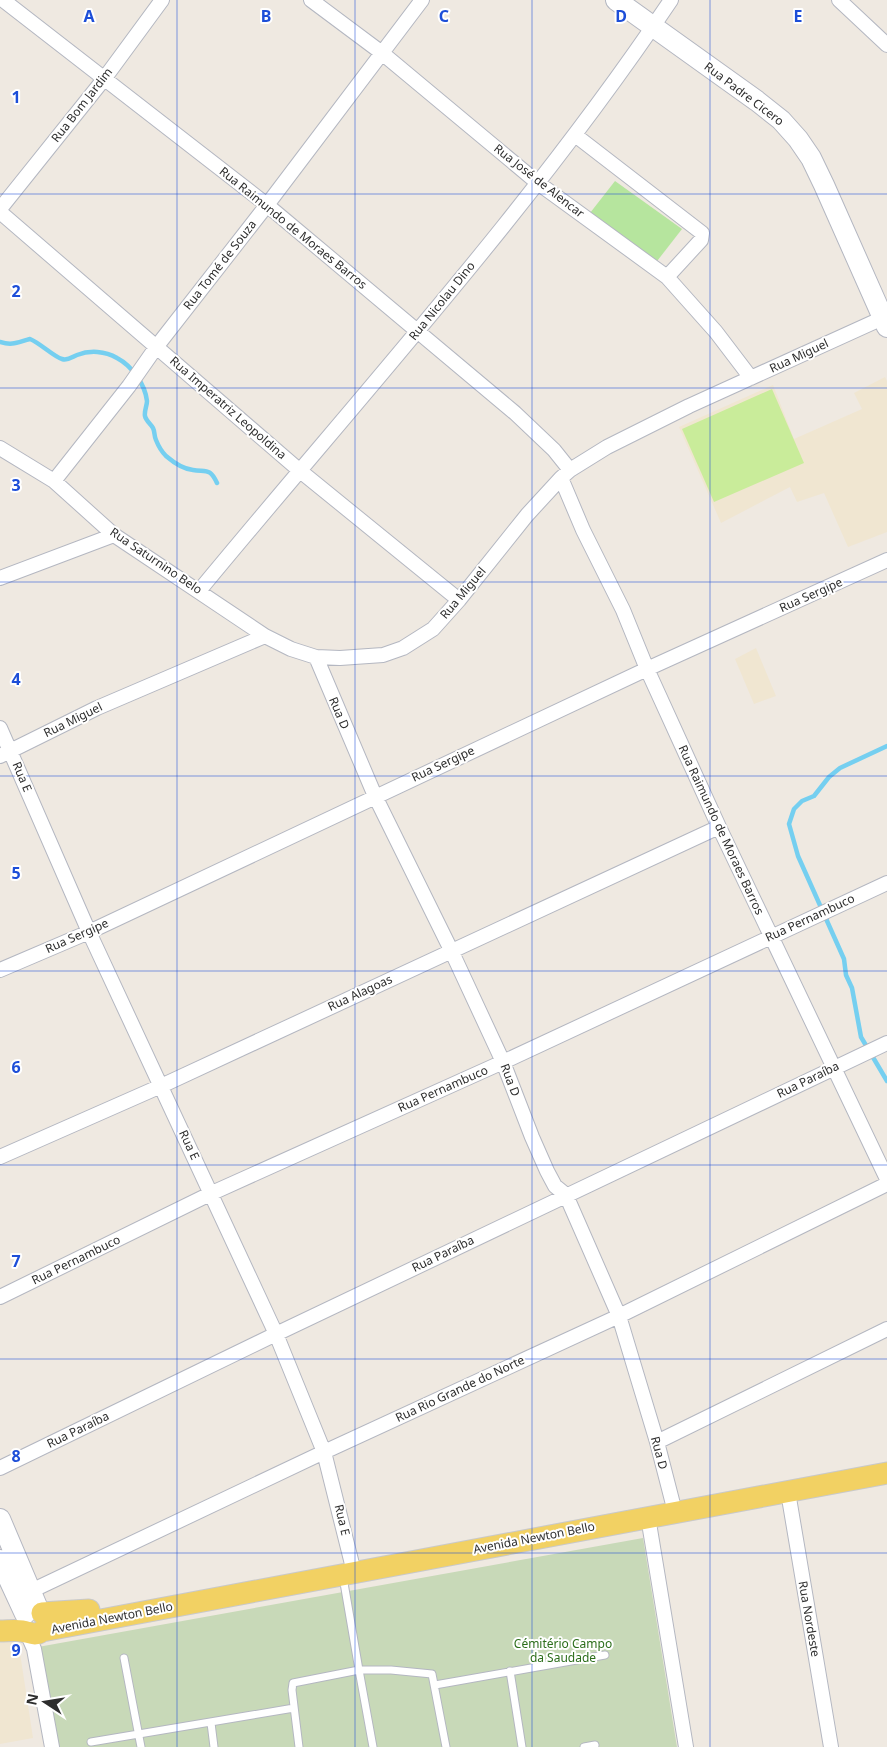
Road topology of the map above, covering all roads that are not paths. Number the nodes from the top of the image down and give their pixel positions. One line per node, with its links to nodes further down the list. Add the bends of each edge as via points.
1 (3, 0): 11 (street, Rua Raimundo de Moraes Barros)
2 (162, 0): 11 (street, Rua Bom Jardim)
3 (310, 0): 10 (street, Rua José de Alencar)
4 (422, 0): 10 (street, Rua Tomé de Souza)
5 (616, 0): 8 (street, Rua Padre Cicero)
6 (671, 0): 8 (street, Rua Nicolau Dino)
7 (839, 0): 9 (street)
8 (653, 27): 12 (street, Rua Nicolau Dino); 17 (street, Rua Padre Cicero, via 757,101 798,139 811,158)
9 (887, 46)
10 (382, 53): 13 (street, Rua José de Alencar); 14 (street, Rua Tomé de Souza)
11 (104, 78): 14 (street, Rua Raimundo de Moraes Barros); 15 (street, Rua Bom Jardim)
12 (575, 135): 13 (street, Rua Nicolau Dino); 16 (street, via 701,232 701,240)
13 (538, 183): 16 (street, Rua José de Alencar); 18 (street, Rua Nicolau Dino)
14 (267, 205): 18 (street, Rua Raimundo de Moraes Barros); 19 (street, Rua Tomé de Souza)
15 (0, 210): 19 (street, Rua Imperatriz Leopoldina)
16 (667, 277): 20 (street, Rua José de Alencar, via 716,332)
17 (886, 320): 20 (street, Rua Miguel)
18 (417, 331): 22 (street, Rua Nicolau Dino); 23 (street, Rua Raimundo de Moraes Barros, via 554,450)
19 (157, 346): 22 (street, Rua Imperatriz Leopoldina); 24 (street, Rua Tomé de Souza)
20 (751, 378): 23 (street, Rua Miguel, via 606,447)
21 (0, 448): 24 (street, Rua Saturnino Belo)
22 (299, 470): 28 (street, Rua Nicolau Dino); 29 (street, Rua Imperatriz Leopoldina)
23 (565, 474): 29 (street, Rua Miguel, via 527,515); 32 (street, Rua Raimundo de Moraes Barros, via 584,530)
24 (54, 481): 25 (street, Rua Saturnino Belo)
25 (114, 535): 27 (street); 28 (street, Rua Saturnino Belo)
26 (887, 560): 32 (street, Rua Sergipe)
27 (0, 578)
28 (198, 591): 30 (street, Rua Saturnino Belo)
29 (459, 600): 31 (street, Rua Miguel, via 432,628 403,648 383,655)
30 (266, 636): 31 (street, Rua Miguel); 34 (street, Rua Miguel, via 97,708)
31 (316, 657): 35 (street, Rua D)
32 (647, 669): 35 (street, Rua Sergipe); 36 (street, Rua Raimundo de Moraes Barros)
33 (0, 728): 34 (street, Rua E)
34 (5, 754): 38 (street, Rua E)
35 (375, 796): 38 (street, Rua Sergipe); 40 (street, Rua D)
36 (719, 828): 39 (street, Rua Raimundo de Moraes Barros); 40 (street, Rua Alagoas)
37 (887, 883): 39 (street, Rua Pernambuco)
38 (89, 932): 41 (street, Rua Sergipe); 45 (street, Rua E)
39 (771, 936): 43 (street, Rua Pernambuco); 44 (street, Rua Raimundo de Moraes Barros)
40 (451, 950): 43 (street, Rua D); 45 (street, Rua Alagoas)
41 (0, 970)
42 (887, 1043): 44 (street, Rua Paraíba)
43 (503, 1062): 49 (street, Rua Pernambuco); 50 (street, Rua D, via 555,1186)
44 (833, 1068): 47 (street, Rua Raimundo de Moraes Barros); 50 (street, Rua Paraíba)
45 (161, 1086): 46 (street, Rua Alagoas); 49 (street, Rua E)
46 (0, 1157)
47 (887, 1179)
48 (887, 1184): 52 (street, Rua Rio Grande do Norte)
49 (212, 1193): 51 (street, Rua Pernambuco); 54 (street, Rua E)
50 (566, 1195): 52 (street, Rua D); 54 (street, Rua Paraíba)
51 (0, 1296)
52 (619, 1316): 55 (street, Rua D); 56 (street, Rua Rio Grande do Norte)
53 (887, 1329): 55 (street)
54 (276, 1334): 56 (street, Rua E); 57 (street, Rua Paraíba)
55 (657, 1442): 60 (street, Rua D)
56 (324, 1452): 64 (street, Rua E); 65 (street, Rua Rio Grande do Norte)
57 (0, 1468)
58 (887, 1473): 59 (main road, Avenida Newton Bello)
59 (788, 1492): 60 (main road, Avenida Newton Bello); 88 (street, Rua Nordeste)
60 (675, 1512): 61 (main road, Avenida Newton Bello)
61 (648, 1517): 64 (main road, Avenida Newton Bello); 87 (street)
62 (0, 1519): 65 (street)
63 (0, 1560): 67 (street)
64 (348, 1573): 67 (main road, Avenida Newton Bello, via 182,1604); 71 (lane)
65 (31, 1591): 67 (street)
66 (0, 1620): 67 (main road, Avenida Newton Bello)
67 (33, 1626): 68 (main road, Avenida Newton Bello); 79 (street)
68 (0, 1631)
69 (605, 1655): 72 (lane)
70 (124, 1658): 76 (lane)
71 (359, 1670): 73 (lane, via 431,1673); 74 (lane, via 293,1684); 83 (lane)
72 (510, 1671): 73 (lane); 85 (lane)
73 (435, 1685): 84 (lane)
74 (294, 1708): 75 (lane); 82 (lane)
75 (211, 1723): 76 (lane); 81 (lane)
76 (138, 1734): 77 (lane); 80 (lane)
77 (91, 1742)
78 (595, 1745): 86 (lane)
79 (52, 1747)
80 (141, 1747)
81 (214, 1747)
82 (299, 1747)
83 (373, 1747)
84 (446, 1747)
85 (522, 1747)
86 (584, 1747)
87 (686, 1747)
88 (831, 1747)

